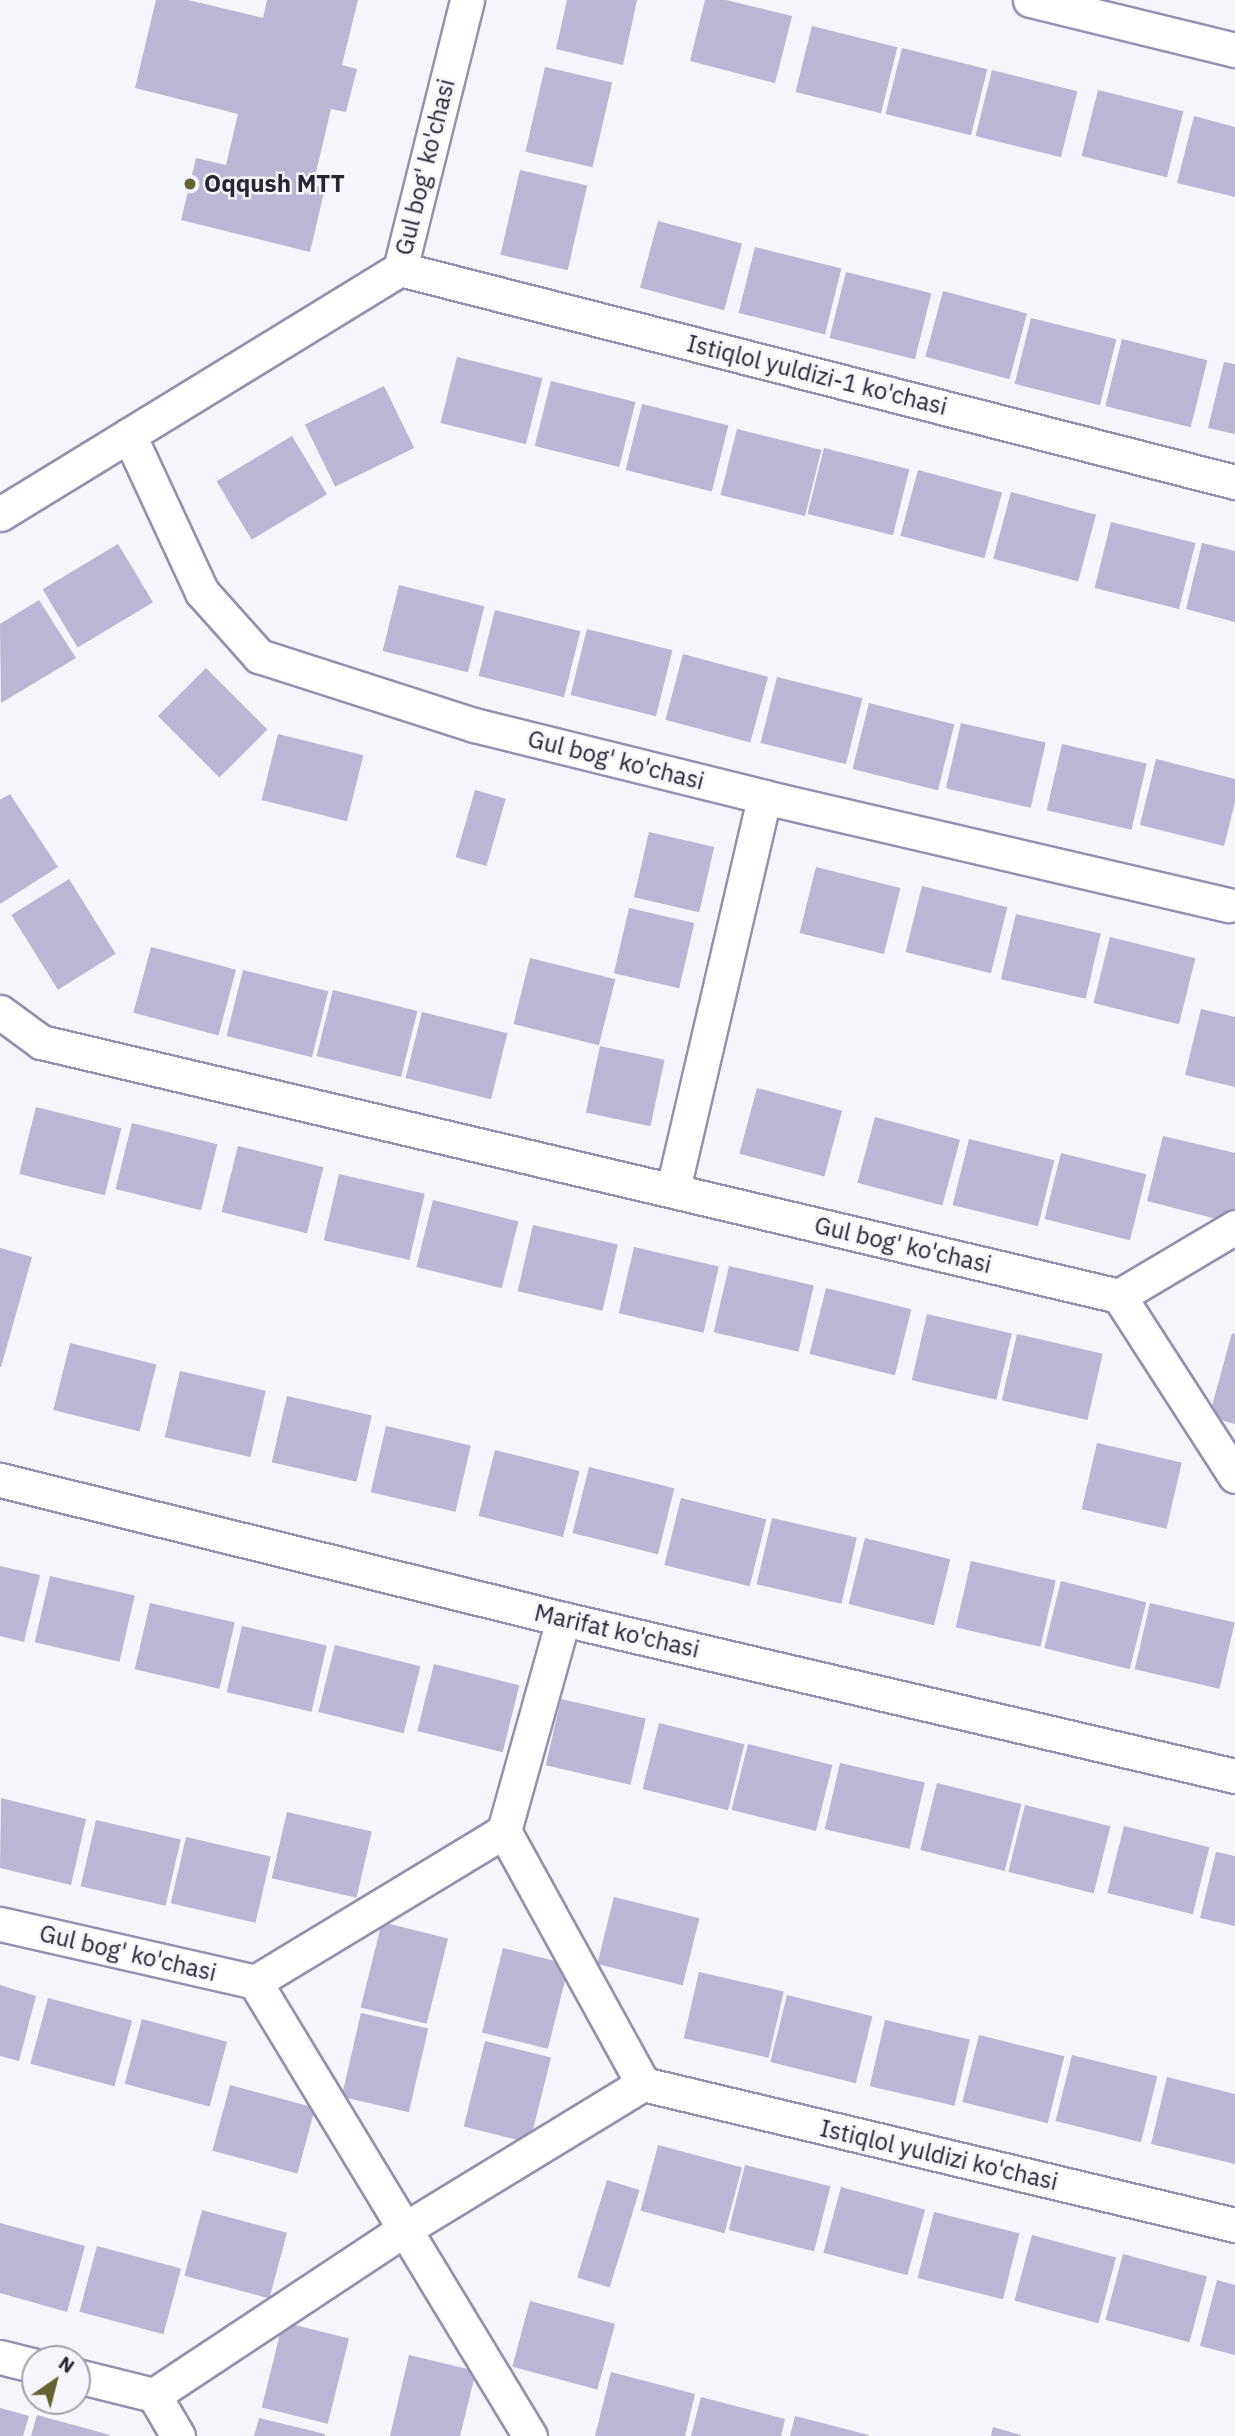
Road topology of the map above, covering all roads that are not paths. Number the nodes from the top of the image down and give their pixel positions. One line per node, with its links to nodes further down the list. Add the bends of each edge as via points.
1 (467, 0): 4 (street, Gul bog' ko'chasi)
2 (1030, 0): 3 (street)
3 (1235, 50)
4 (400, 269): 5 (street, Gul bog' ko'chasi); 6 (street, Istiqlol yuldizi-1 ko'chasi)
5 (128, 435): 7 (street, Gul bog' ko'chasi); 8 (street, Gul bog' ko'chasi, via 202,592 259,656 474,725)
6 (1235, 482)
7 (0, 514)
8 (764, 797): 9 (street, Gul bog' ko'chasi); 11 (street)
9 (1233, 907)
10 (0, 1012): 11 (street, Gul bog' ko'chasi, via 41,1042)
11 (673, 1189): 13 (street, Gul bog' ko'chasi)
12 (1235, 1227): 13 (street)
13 (1119, 1296): 14 (street)
14 (1235, 1476)
15 (0, 1480): 16 (street, Marifat ko'chasi)
16 (563, 1619): 17 (street, Marifat ko'chasi); 18 (street)
17 (1234, 1772)
18 (504, 1831): 20 (street); 21 (street)
19 (0, 1924): 20 (street, Gul bog' ko'chasi)
20 (255, 1982): 23 (street)
21 (643, 2084): 22 (street, Istiqlol yuldizi ko'chasi); 23 (street)
22 (1235, 2225)
23 (405, 2229): 27 (street); 29 (street)
24 (0, 2357): 25 (street)
25 (21, 2362)
26 (91, 2379): 27 (street)
27 (154, 2395): 28 (street)
28 (178, 2436)
29 (530, 2436)

